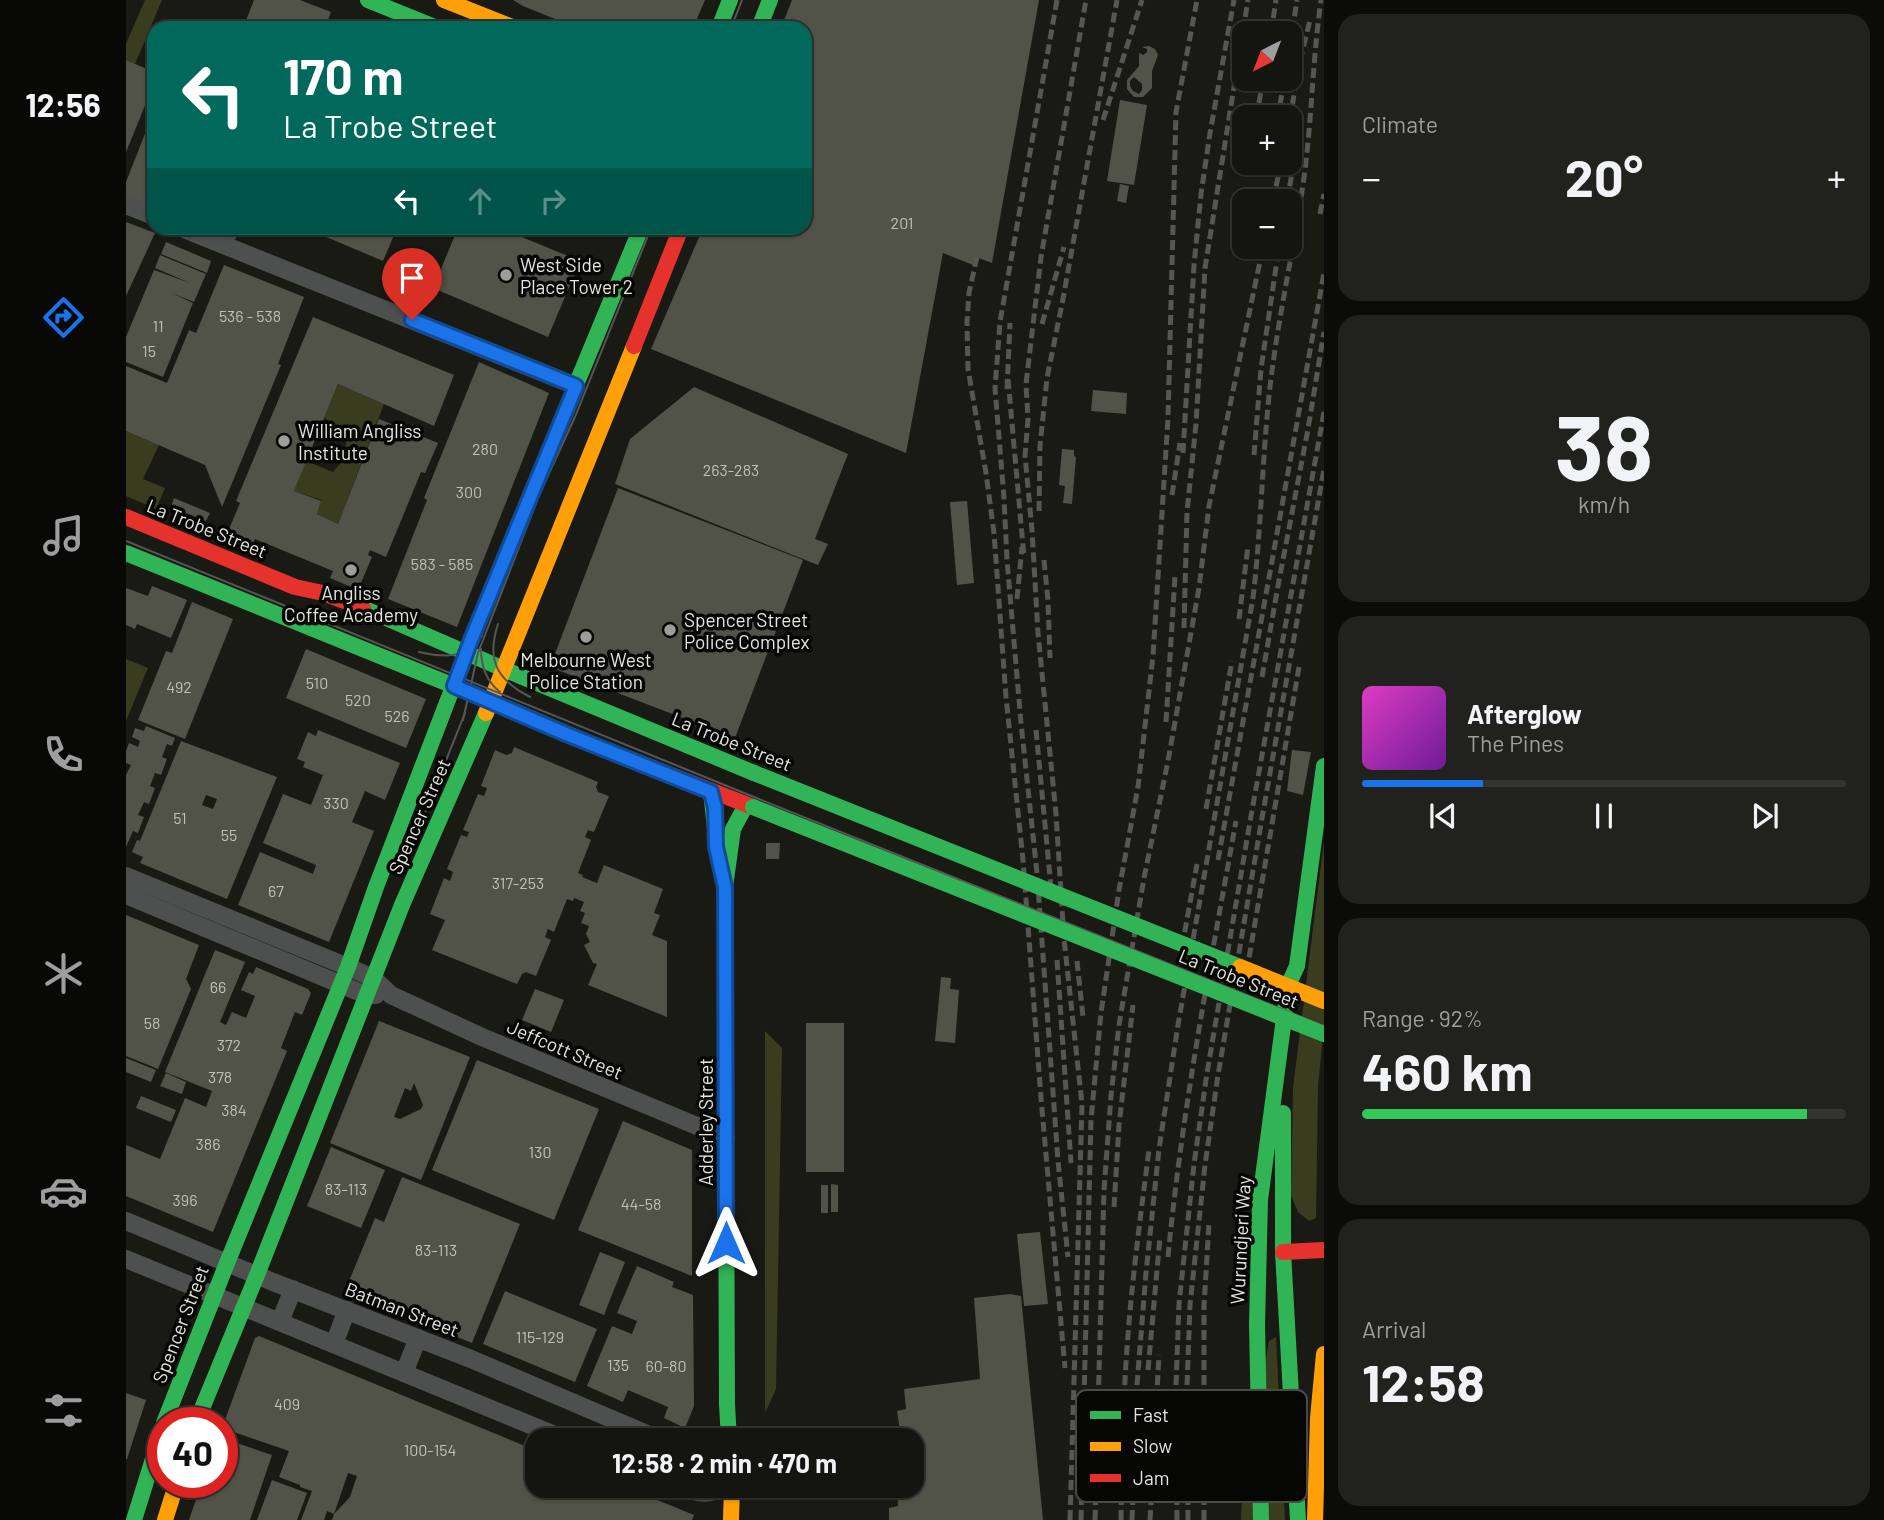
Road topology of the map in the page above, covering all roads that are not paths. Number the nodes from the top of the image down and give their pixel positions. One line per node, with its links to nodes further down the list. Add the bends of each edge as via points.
1 (368, 0): 6 (main road)
2 (421, 0): 6 (main road)
3 (444, 0): 8 (main road)
4 (730, 0): 9 (main road)
5 (770, 0): 10 (main road)
6 (414, 19): 7 (main road)
7 (419, 21)
8 (497, 21)
9 (722, 21)
10 (762, 21)
11 (126, 205): 12 (street)
12 (147, 213)
13 (198, 235): 16 (street)
14 (638, 235): 16 (main road, Spencer Street)
15 (678, 235): 17 (main road, Spencer Street)
16 (576, 386): 17 (main road); 20 (main road, Spencer Street)
17 (612, 400): 21 (main road, Spencer Street)
18 (126, 517): 20 (main road, La Trobe Street)
19 (126, 553): 22 (main road, La Trobe Street)
20 (467, 653): 21 (main road, La Trobe Street); 22 (main road, Spencer Street)
21 (505, 669): 23 (main road, Spencer Street); 35 (main road, La Trobe Street, bridge)
22 (454, 686): 23 (main road, La Trobe Street); 31 (main road, Spencer Street)
23 (491, 702): 25 (main road, La Trobe Street); 32 (main road, Spencer Street)
24 (1324, 766): 30 (main road, Wurundjeri Way)
25 (711, 792): 26 (main road, La Trobe Street); 28 (main road, Adderley Street)
26 (749, 806): 28 (main road, Adderley Street, via 733,829); 36 (main road, La Trobe Street, bridge)
27 (126, 876): 31 (street, Jeffcott Street)
28 (725, 887): 37 (main road, Adderley Street)
29 (126, 895): 31 (street, Jeffcott Street)
30 (1297, 966): 42 (main road, Wurundjeri Way, via 1283,1088); 55 (main road, Wurundjeri Way, via 1286,1003 1260,1200)
31 (345, 975): 32 (street, Jeffcott Street); 34 (street, Jeffcott Street); 38 (main road, Spencer Street)
32 (373, 978): 33 (street, Jeffcott Street); 34 (main road, Spencer Street)
33 (390, 994): 34 (street, Jeffcott Street); 37 (street, Jeffcott Street)
34 (366, 995): 39 (main road, Spencer Street)
35 (1324, 1001)
36 (1324, 1034)
37 (726, 1138): 61 (main road, Adderley Street)
38 (256, 1193): 39 (main road); 44 (main road, Spencer Street)
39 (284, 1205): 45 (main road, Spencer Street)
40 (126, 1221): 44 (street, Batman Street)
41 (1324, 1250): 42 (main road)
42 (1283, 1252): 56 (main road, Wurundjeri Way)
43 (126, 1259): 47 (street)
44 (227, 1263): 45 (street, Batman Street); 47 (main road, Spencer Street)
45 (257, 1275): 46 (street, Batman Street); 48 (main road, Spencer Street)
46 (293, 1289): 49 (street, Batman Street); 50 (street)
47 (214, 1296): 48 (street); 57 (main road, Spencer Street)
48 (244, 1307): 50 (street); 58 (main road, Spencer Street)
49 (346, 1310): 51 (street, Batman Street); 52 (street)
50 (280, 1322): 52 (street)
51 (418, 1338): 54 (street); 60 (street, Batman Street)
52 (334, 1344): 54 (street)
53 (1324, 1354): 72 (main road)
54 (404, 1373): 59 (street)
55 (1258, 1390)
56 (1291, 1390)
57 (172, 1407)
58 (203, 1407)
59 (538, 1428)
60 (633, 1428)
61 (729, 1428)
62 (147, 1479): 67 (main road, Spencer Street)
63 (172, 1498): 68 (main road)
64 (732, 1498): 69 (main road)
65 (1261, 1502): 70 (main road, Wurundjeri Way)
66 (1297, 1502): 71 (main road, Wurundjeri Way)
67 (134, 1520)
68 (165, 1520)
69 (731, 1520)
70 (1261, 1520)
71 (1298, 1520)
72 (1315, 1520)

